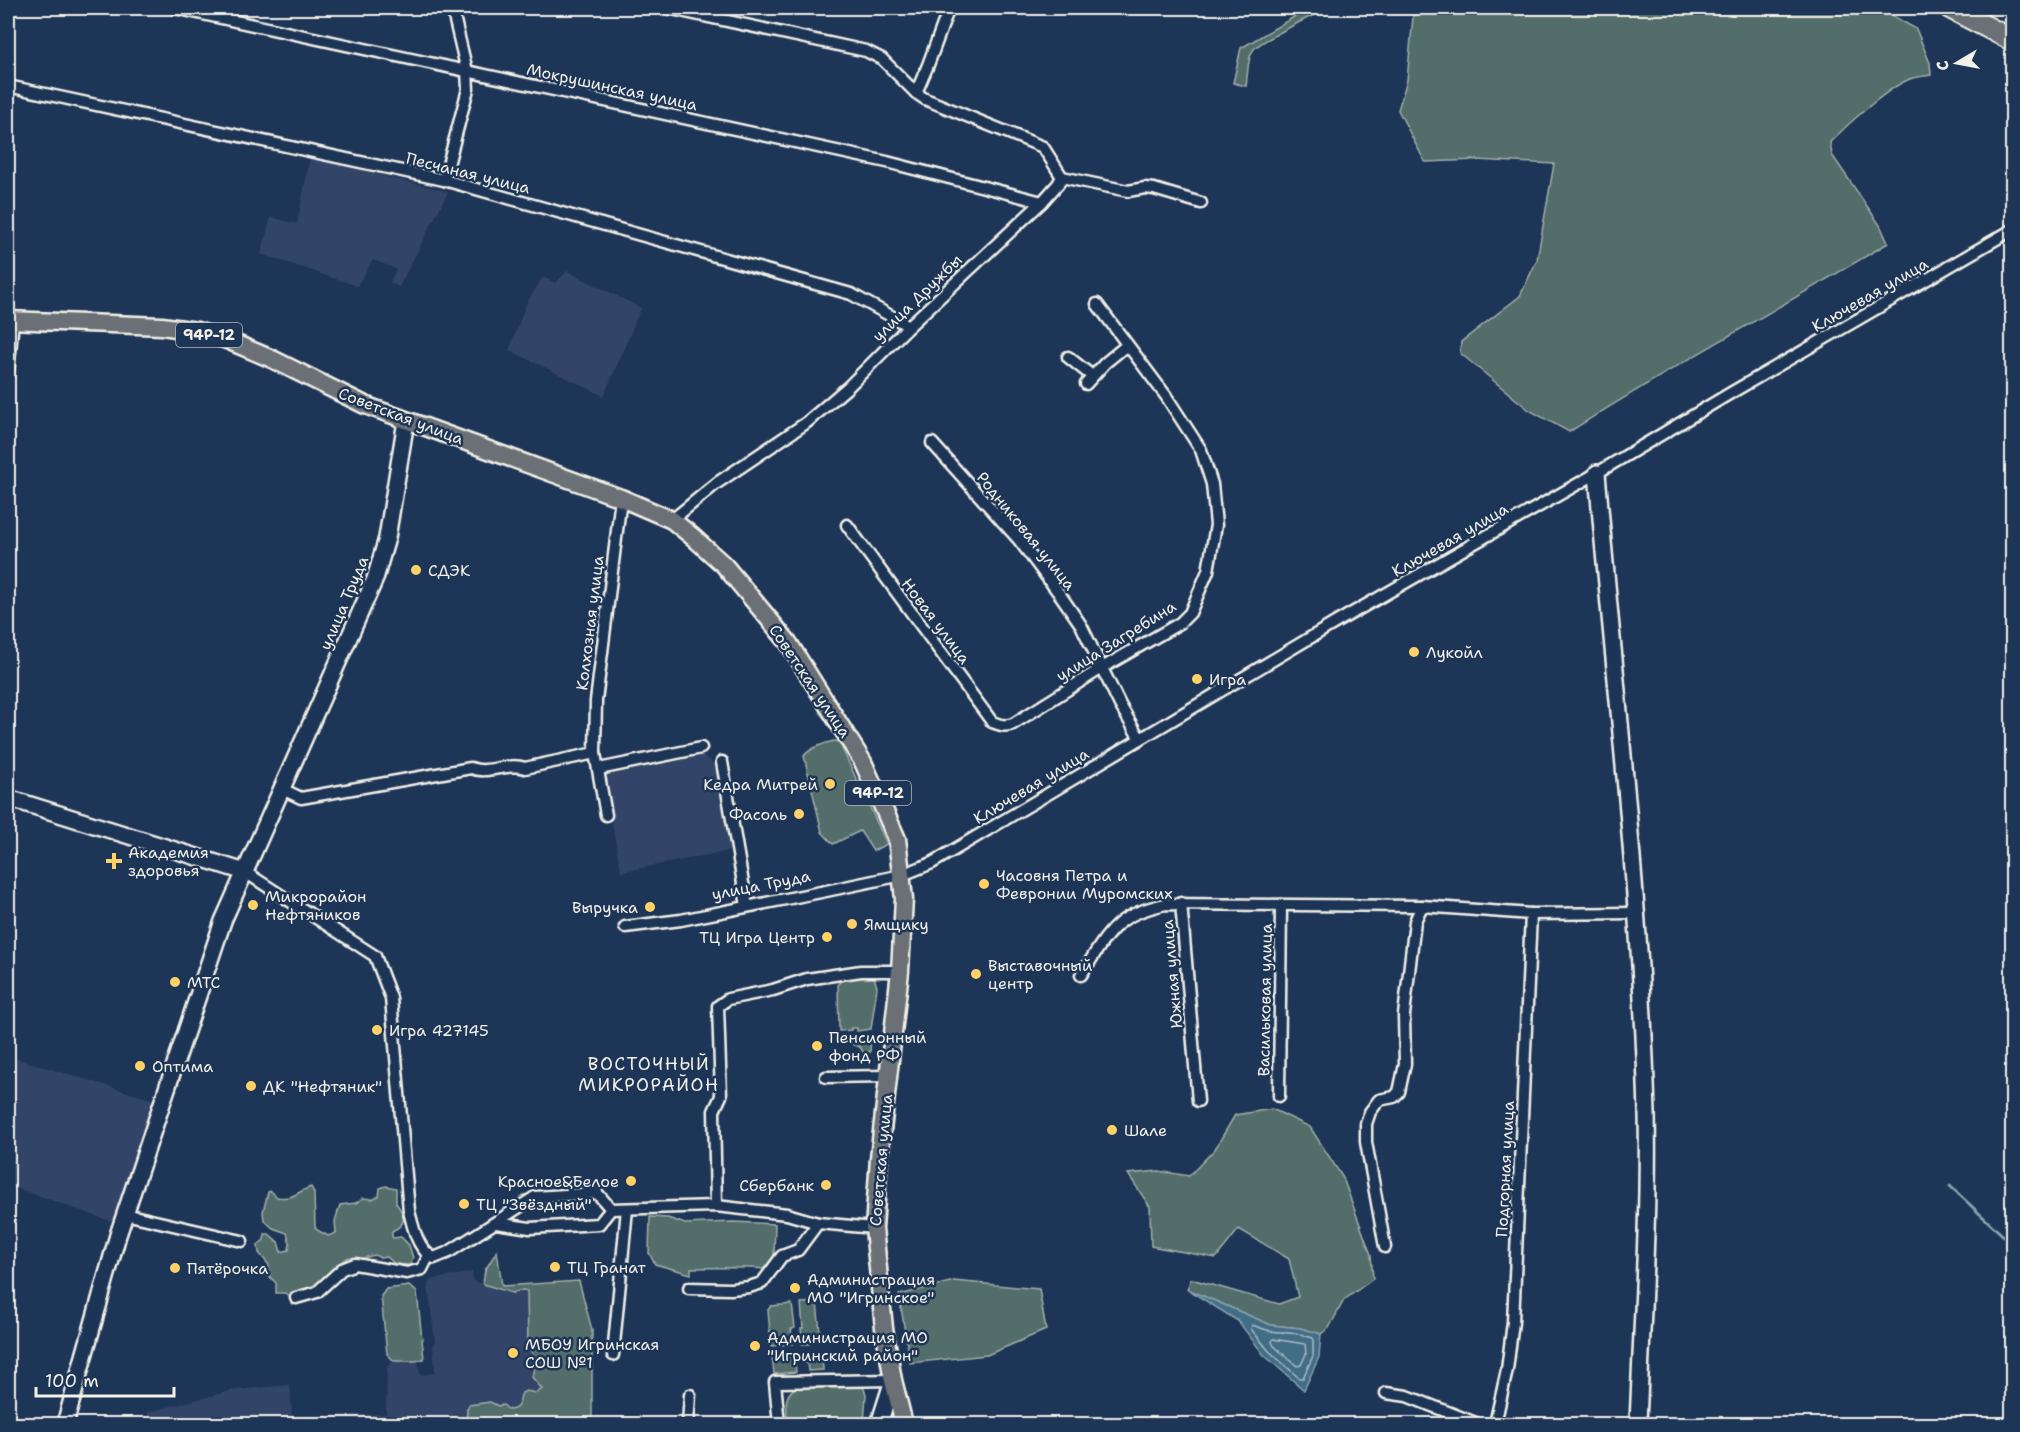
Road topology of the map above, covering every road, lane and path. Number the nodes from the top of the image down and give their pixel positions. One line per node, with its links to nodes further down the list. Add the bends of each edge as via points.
1 (175, 8): 7 (street, Мокрушинская улица)
2 (452, 8): 7 (street)
3 (667, 8): 9 (street, via 866,51 882,59)
4 (949, 8): 9 (street)
5 (1950, 8): 6 (highway)
6 (2010, 33)
7 (467, 71): 11 (street, via 468,89); 12 (street, Мокрушинская улица, via 887,162)
8 (8, 86): 11 (street, Песчаная улица)
9 (916, 93): 10 (street, via 1043,147)
10 (1062, 177): 12 (street, улица Дружбы); 13 (street, via 1128,190 1154,189)
11 (444, 180): 17 (street, Песчаная улица, via 851,294)
12 (1042, 202): 17 (street, улица Дружбы)
13 (1201, 203)
14 (2013, 230): 23 (street, Ключевая улица)
15 (1097, 304): 18 (street, улица Загребина)
16 (10, 320): 20 (street); 21 (main road, Советская улица / 94Р-12, via 197,331 272,358)
17 (909, 326): 25 (street, улица Дружбы, via 806,423 717,483)
18 (1127, 345): 19 (street, via 1089,380); 27 (street, улица Загребина, via 1201,450 1212,484 1216,525 1208,571 1190,613 1180,623)
19 (1068, 357)
20 (8, 374)
21 (406, 421): 24 (main road, Советская улица / 94Р-12); 34 (street, улица Труда, via 382,559)
22 (932, 443): 27 (street, Родниковая улица, via 1019,540 1081,625)
23 (1597, 473): 29 (street, Ключевая улица); 43 (street)
24 (621, 498): 25 (main road, Советская улица / 94Р-12); 31 (street, Колхозная улица, via 596,701)
25 (672, 520): 38 (main road, Советская улица / 94Р-12, via 724,565 788,642 863,762 897,839)
26 (846, 525): 28 (street, Новая улица, via 992,722)
27 (1102, 668): 28 (street, улица Загребина); 29 (street, Родниковая улица)
28 (1006, 726)
29 (1140, 739): 38 (street, Ключевая улица, via 932,863)
30 (701, 748): 33 (street)
31 (596, 753): 33 (street, Колхозная улица); 34 (street, via 525,768 514,764 478,771 471,768 301,798)
32 (722, 762): 41 (street)
33 (599, 769): 36 (street, Колхозная улица)
34 (282, 789): 37 (street, улица Труда)
35 (8, 798): 37 (street)
36 (606, 815)
37 (245, 872): 55 (street, улица Труда, via 223,921); 61 (street, via 375,956 391,998 410,1210 415,1233)
38 (902, 875): 41 (street, улица Труда); 46 (main road, Советская улица / 94Р-12)
39 (1181, 903): 40 (street); 47 (street, Южная улица, via 1128,915 1117,923); 51 (street, Южная улица)
40 (1281, 905): 42 (street); 50 (street, Васильковая улица)
41 (747, 906): 45 (street, улица Труда)
42 (1422, 906): 44 (street); 60 (street, via 1415,921 1404,1015 1406,1064 1399,1092 1379,1100 1366,1124)
43 (1635, 913): 44 (street); 75 (street, via 1647,1113)
44 (1531, 914): 74 (street, Подгорная улица, via 1513,1322)
45 (626, 927)
46 (900, 971): 48 (main road, Советская улица / 94Р-12); 52 (street, via 861,971 807,979 728,999 718,1006 722,1096 714,1111)
47 (1082, 975)
48 (888, 1076): 49 (street); 58 (main road, Советская улица / 94Р-12)
49 (826, 1077)
50 (1279, 1096)
51 (1198, 1101)
52 (716, 1206): 54 (street); 57 (street, via 787,1214)
53 (611, 1209): 54 (street); 56 (street, via 599,1224 530,1228); 56 (street, via 597,1193 535,1197)
54 (627, 1209): 64 (street)
55 (125, 1214): 59 (street); 68 (street, улица Труда)
56 (496, 1222): 61 (street, via 440,1256)
57 (818, 1223): 58 (street); 62 (street, via 798,1250 782,1256 762,1282 730,1289)
58 (874, 1228): 65 (main road, Советская улица / 94Р-12)
59 (242, 1241)
60 (1385, 1247)
61 (429, 1255): 63 (street, via 422,1269 407,1273 355,1264 342,1269 317,1292)
62 (689, 1288)
63 (297, 1298)
64 (613, 1355)
65 (893, 1380): 70 (street, via 775,1382); 71 (street); 72 (main road, Советская улица / 94Р-12)
66 (1386, 1393): 73 (street, via 1407,1396)
67 (690, 1395): 69 (street)
68 (65, 1425)
69 (688, 1425)
70 (779, 1425)
71 (879, 1425)
72 (904, 1425)
73 (1478, 1425)
74 (1495, 1425)
75 (1638, 1425)

